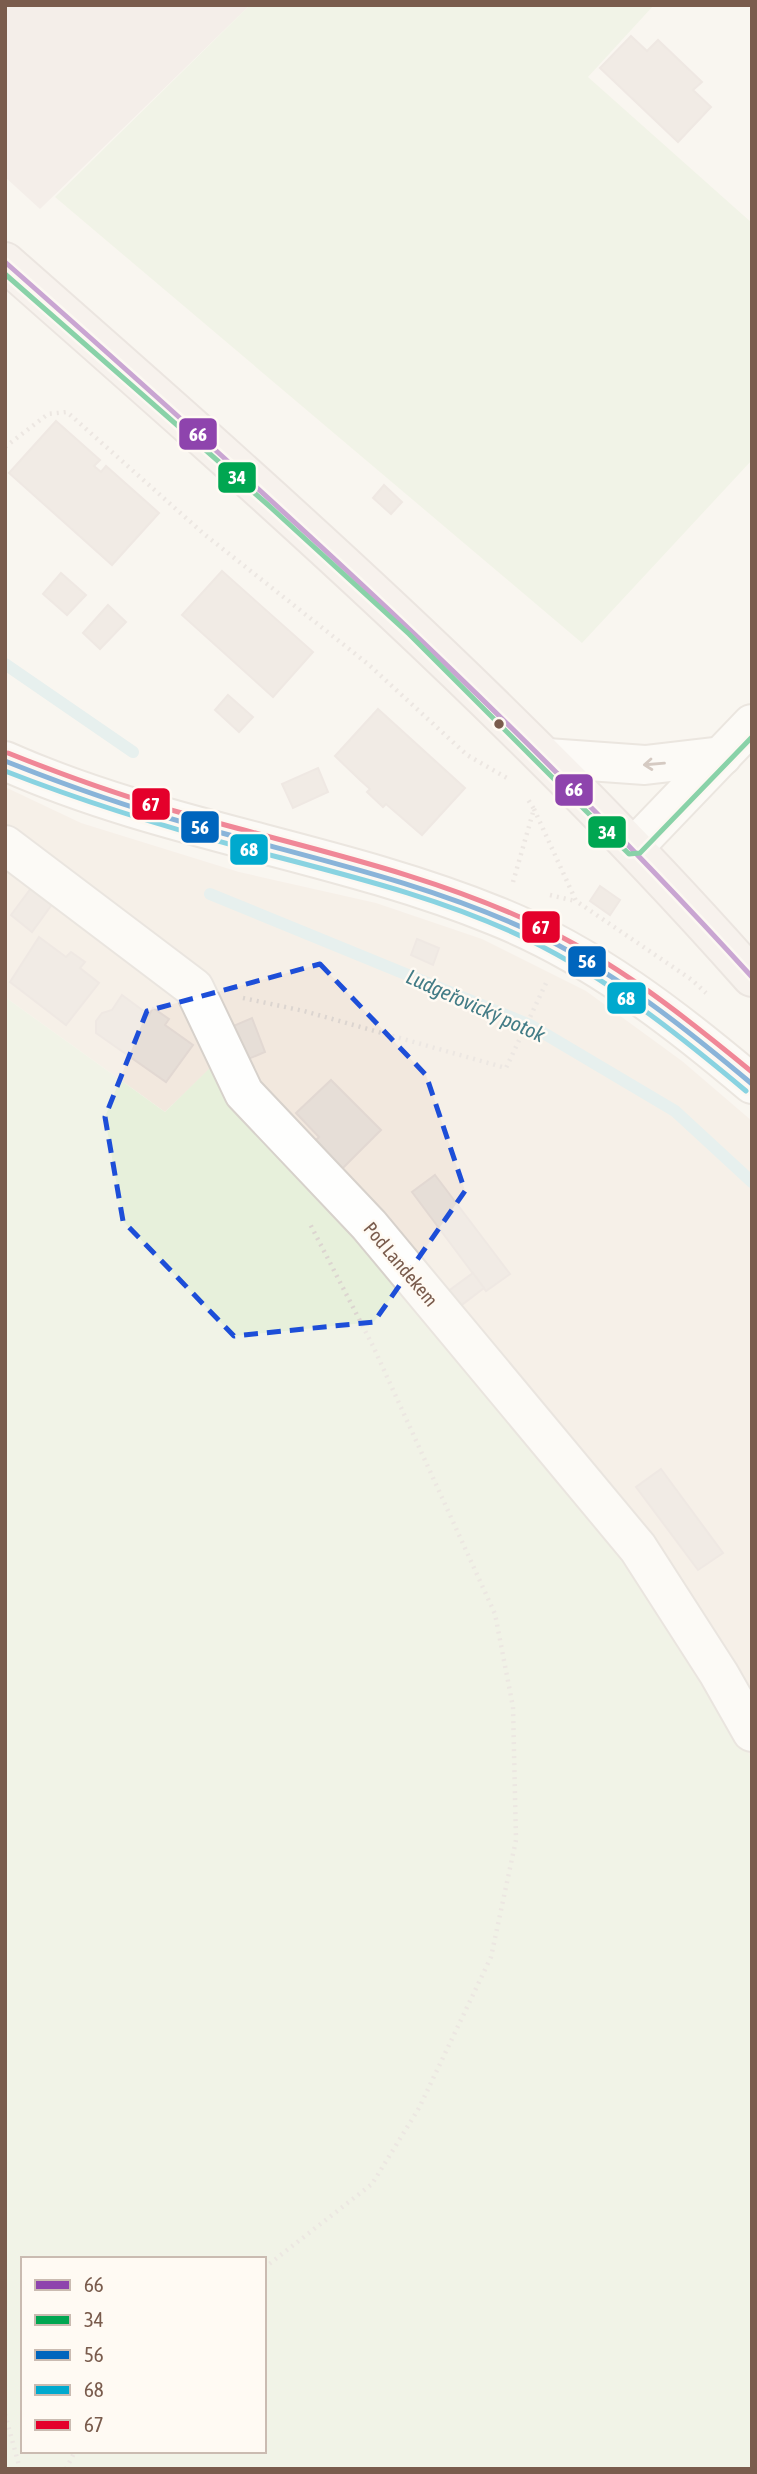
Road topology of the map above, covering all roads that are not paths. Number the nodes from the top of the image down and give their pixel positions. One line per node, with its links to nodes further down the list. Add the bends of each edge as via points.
1 (5, 262): 4 (main road, via 273,497)
2 (752, 724): 3 (street)
3 (722, 756): 4 (street, one-way to 4, via 645,765); 7 (street)
4 (547, 758): 7 (main road)
5 (5, 761): 9 (street, via 131,806 355,868 498,916 559,946 647,1000)
6 (5, 845): 10 (street, Pod Landekem, via 194,988 244,1093 369,1225 638,1548)
7 (634, 847): 8 (main road)
8 (752, 977)
9 (752, 1084)
10 (752, 1732)

